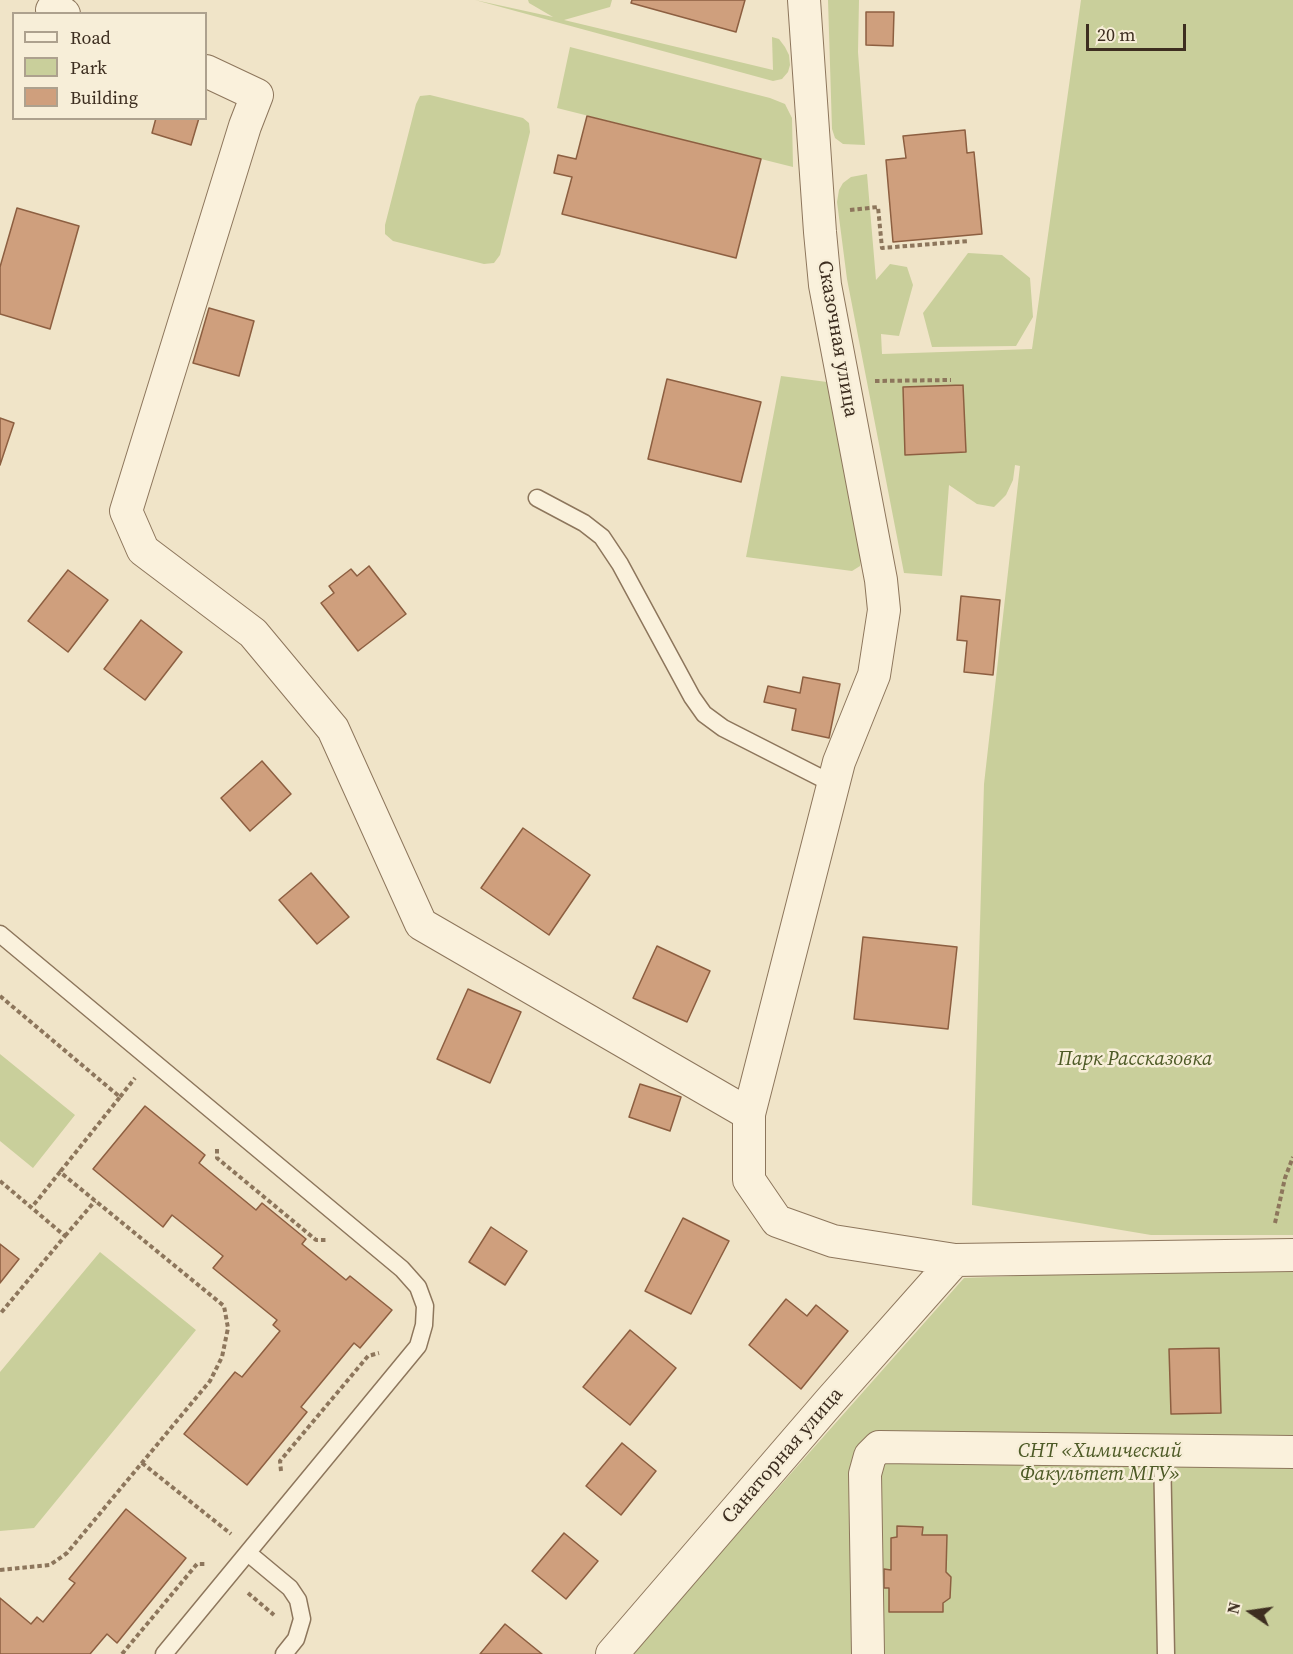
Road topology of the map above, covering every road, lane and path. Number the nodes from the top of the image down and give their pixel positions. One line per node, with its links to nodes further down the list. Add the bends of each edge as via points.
1 (804, 0): 8 (street, Сказочная улица, via 825,285 884,610 874,675 838,762)
2 (207, 71): 13 (street, via 257,95 126,511 143,550 253,633 333,729 421,924)
3 (844, 211): 4 (path, via 878,207 882,248)
4 (969, 241)
5 (951, 380): 6 (path)
6 (873, 381)
7 (537, 498): 8 (lane, via 602,537 704,714 723,728)
8 (833, 784): 13 (street, Сказочная улица)
9 (0, 934): 30 (lane, via 402,1269 418,1287 425,1306 418,1346)
10 (0, 996): 12 (path)
11 (137, 1076): 12 (path)
12 (120, 1097): 16 (path)
13 (749, 1114): 23 (street, Сказочная улица, via 749,1180 777,1221 832,1241)
14 (217, 1144): 21 (path, via 217,1158 316,1240)
15 (1293, 1157): 22 (path, via 1272,1236)
16 (60, 1172): 18 (path); 19 (path)
17 (0, 1181): 19 (path)
18 (95, 1201): 20 (path); 28 (path, via 224,1306 228,1328 222,1356 210,1381)
19 (32, 1207): 20 (path)
20 (65, 1236): 24 (path)
21 (335, 1240)
22 (1282, 1256): 23 (street, Сказочная улица)
23 (955, 1260): 37 (street, Санаторная улица)
24 (0, 1314)
25 (389, 1350): 29 (path, via 368,1356 280,1461)
26 (1162, 1450): 27 (street); 38 (street, via 879,1447 870,1456 865,1473); 39 (lane)
27 (1293, 1452)
28 (142, 1463): 30 (path); 31 (path, via 67,1553 50,1565)
29 (281, 1479)
30 (249, 1551): 32 (lane); 33 (lane, via 298,1600 302,1619)
31 (0, 1570)
32 (228, 1576): 33 (path); 34 (path, via 213,1563 197,1564); 35 (lane)
33 (298, 1634): 36 (lane)
34 (122, 1654)
35 (164, 1654)
36 (284, 1654)
37 (612, 1654)
38 (868, 1654)
39 (1166, 1654)

